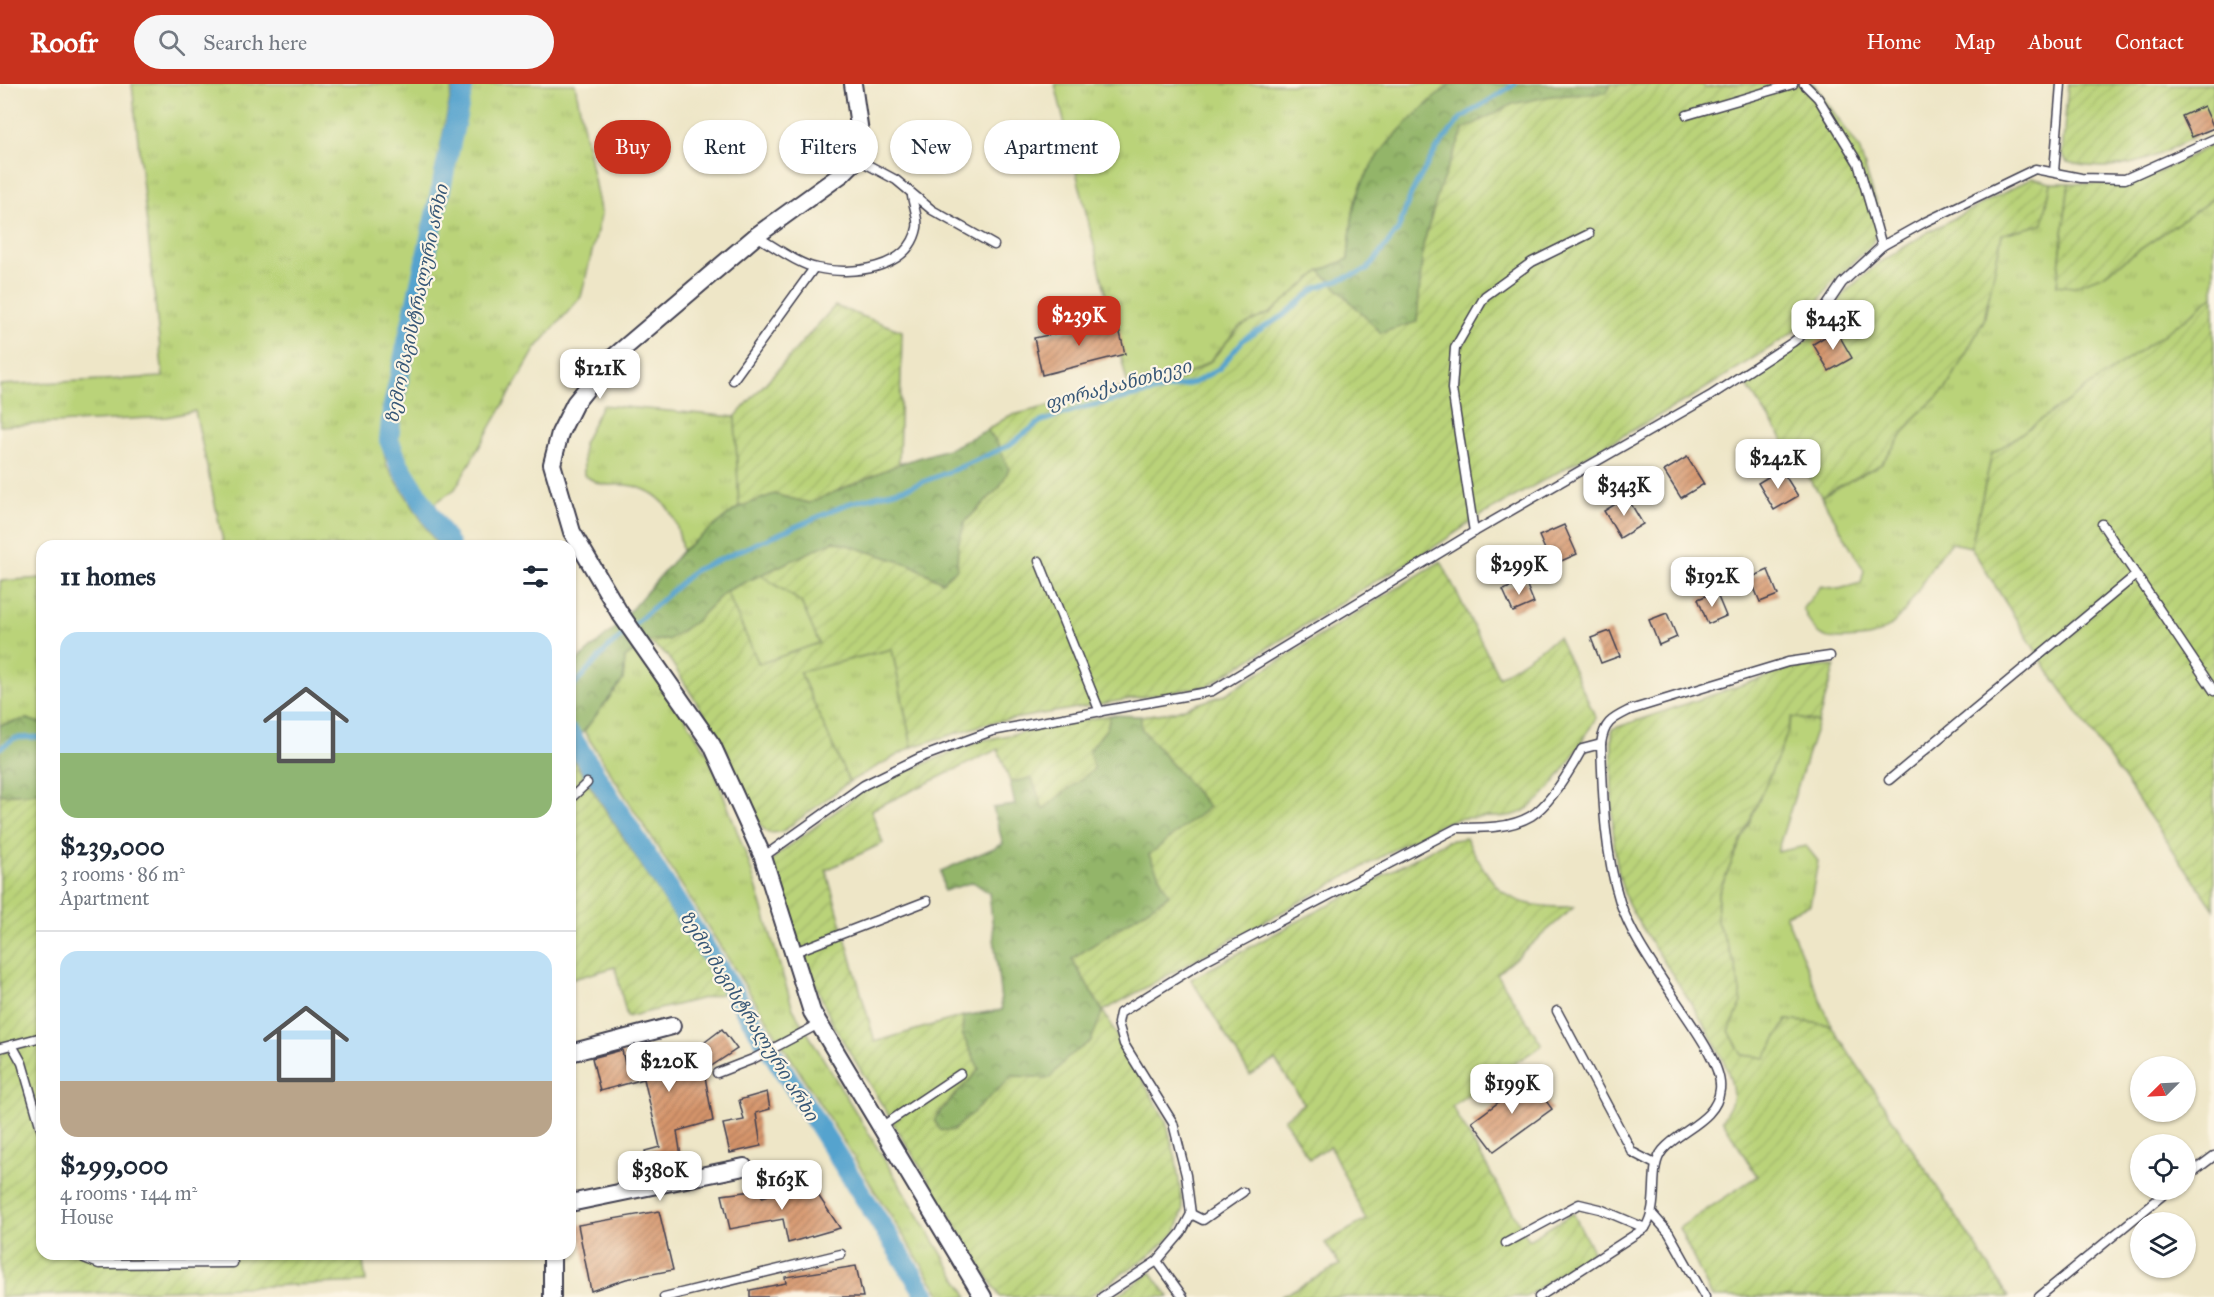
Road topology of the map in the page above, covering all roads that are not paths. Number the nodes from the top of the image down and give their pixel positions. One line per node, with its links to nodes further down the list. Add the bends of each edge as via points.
1 (853, 84): 6 (street)
2 (1793, 84): 5 (lane)
3 (1804, 84): 15 (lane, via 1818,98 1858,163)
4 (2061, 84): 9 (lane)
5 (1687, 115)
6 (858, 120)
7 (2214, 139): 9 (lane, via 2125,178 2081,178)
8 (878, 170): 11 (lane, via 896,180)
9 (2054, 172): 15 (lane, via 2035,169)
10 (842, 174): 13 (street)
11 (912, 196): 14 (lane); 16 (lane, via 917,227 905,252 876,267 846,272)
12 (1589, 234): 19 (lane, via 1532,262 1485,296 1455,348 1452,389)
13 (756, 236): 16 (lane); 29 (street, via 609,361 575,402 560,433 552,464 572,532 619,612 712,745)
14 (994, 245)
15 (1882, 246): 19 (lane, via 1842,283 1813,326 1793,342 1710,396)
16 (814, 268): 17 (lane)
17 (733, 380)
18 (2102, 524): 21 (lane)
19 (1474, 532): 24 (lane, via 1212,691)
20 (1039, 561): 24 (lane)
21 (2136, 575): 23 (lane); 26 (lane)
22 (1830, 656): 25 (lane, via 1788,662 1630,710 1609,720)
23 (2214, 691)
24 (1100, 712): 29 (lane, via 992,731 919,758 864,785)
25 (1601, 744): 44 (lane, via 1605,834 1620,902 1639,944 1714,1064 1721,1088 1715,1108 1663,1150); 50 (lane, via 1582,749 1564,780 1531,816 1491,828 1457,828 1206,960 1120,1012 1118,1023 1124,1044 1173,1123)
26 (1889, 780)
27 (587, 783): 28 (lane)
28 (576, 793)
29 (763, 857): 31 (street)
30 (927, 901): 31 (lane)
31 (791, 953): 34 (street, via 812,1012)
32 (1557, 1011): 44 (lane, via 1632,1152)
33 (672, 1026): 38 (street)
34 (813, 1028): 39 (lane); 42 (street)
35 (36, 1039): 36 (lane)
36 (12, 1045): 37 (lane); 41 (lane, via 22,1063)
37 (0, 1048)
38 (576, 1051)
39 (717, 1073)
40 (960, 1074): 42 (lane)
41 (36, 1111)
42 (880, 1127): 61 (street)
43 (2214, 1156): 46 (lane)
44 (1655, 1164): 51 (lane)
45 (744, 1167): 49 (street)
46 (2196, 1170)
47 (1243, 1192): 50 (lane, via 1203,1220)
48 (2157, 1200): 66 (lane)
49 (576, 1202)
50 (1191, 1214): 57 (lane, via 1181,1233)
51 (1653, 1215): 52 (lane); 65 (lane, via 1669,1233)
52 (1645, 1228): 53 (lane, via 1579,1204); 64 (lane)
53 (1506, 1243)
54 (841, 1254): 60 (lane)
55 (89, 1260): 58 (lane, via 99,1264)
56 (552, 1260): 59 (street)
57 (1157, 1261): 62 (lane); 63 (lane)
58 (233, 1263)
59 (552, 1297)
60 (664, 1297)
61 (983, 1297)
62 (1102, 1297)
63 (1183, 1297)
64 (1539, 1297)
65 (1705, 1297)
66 (2039, 1297)

